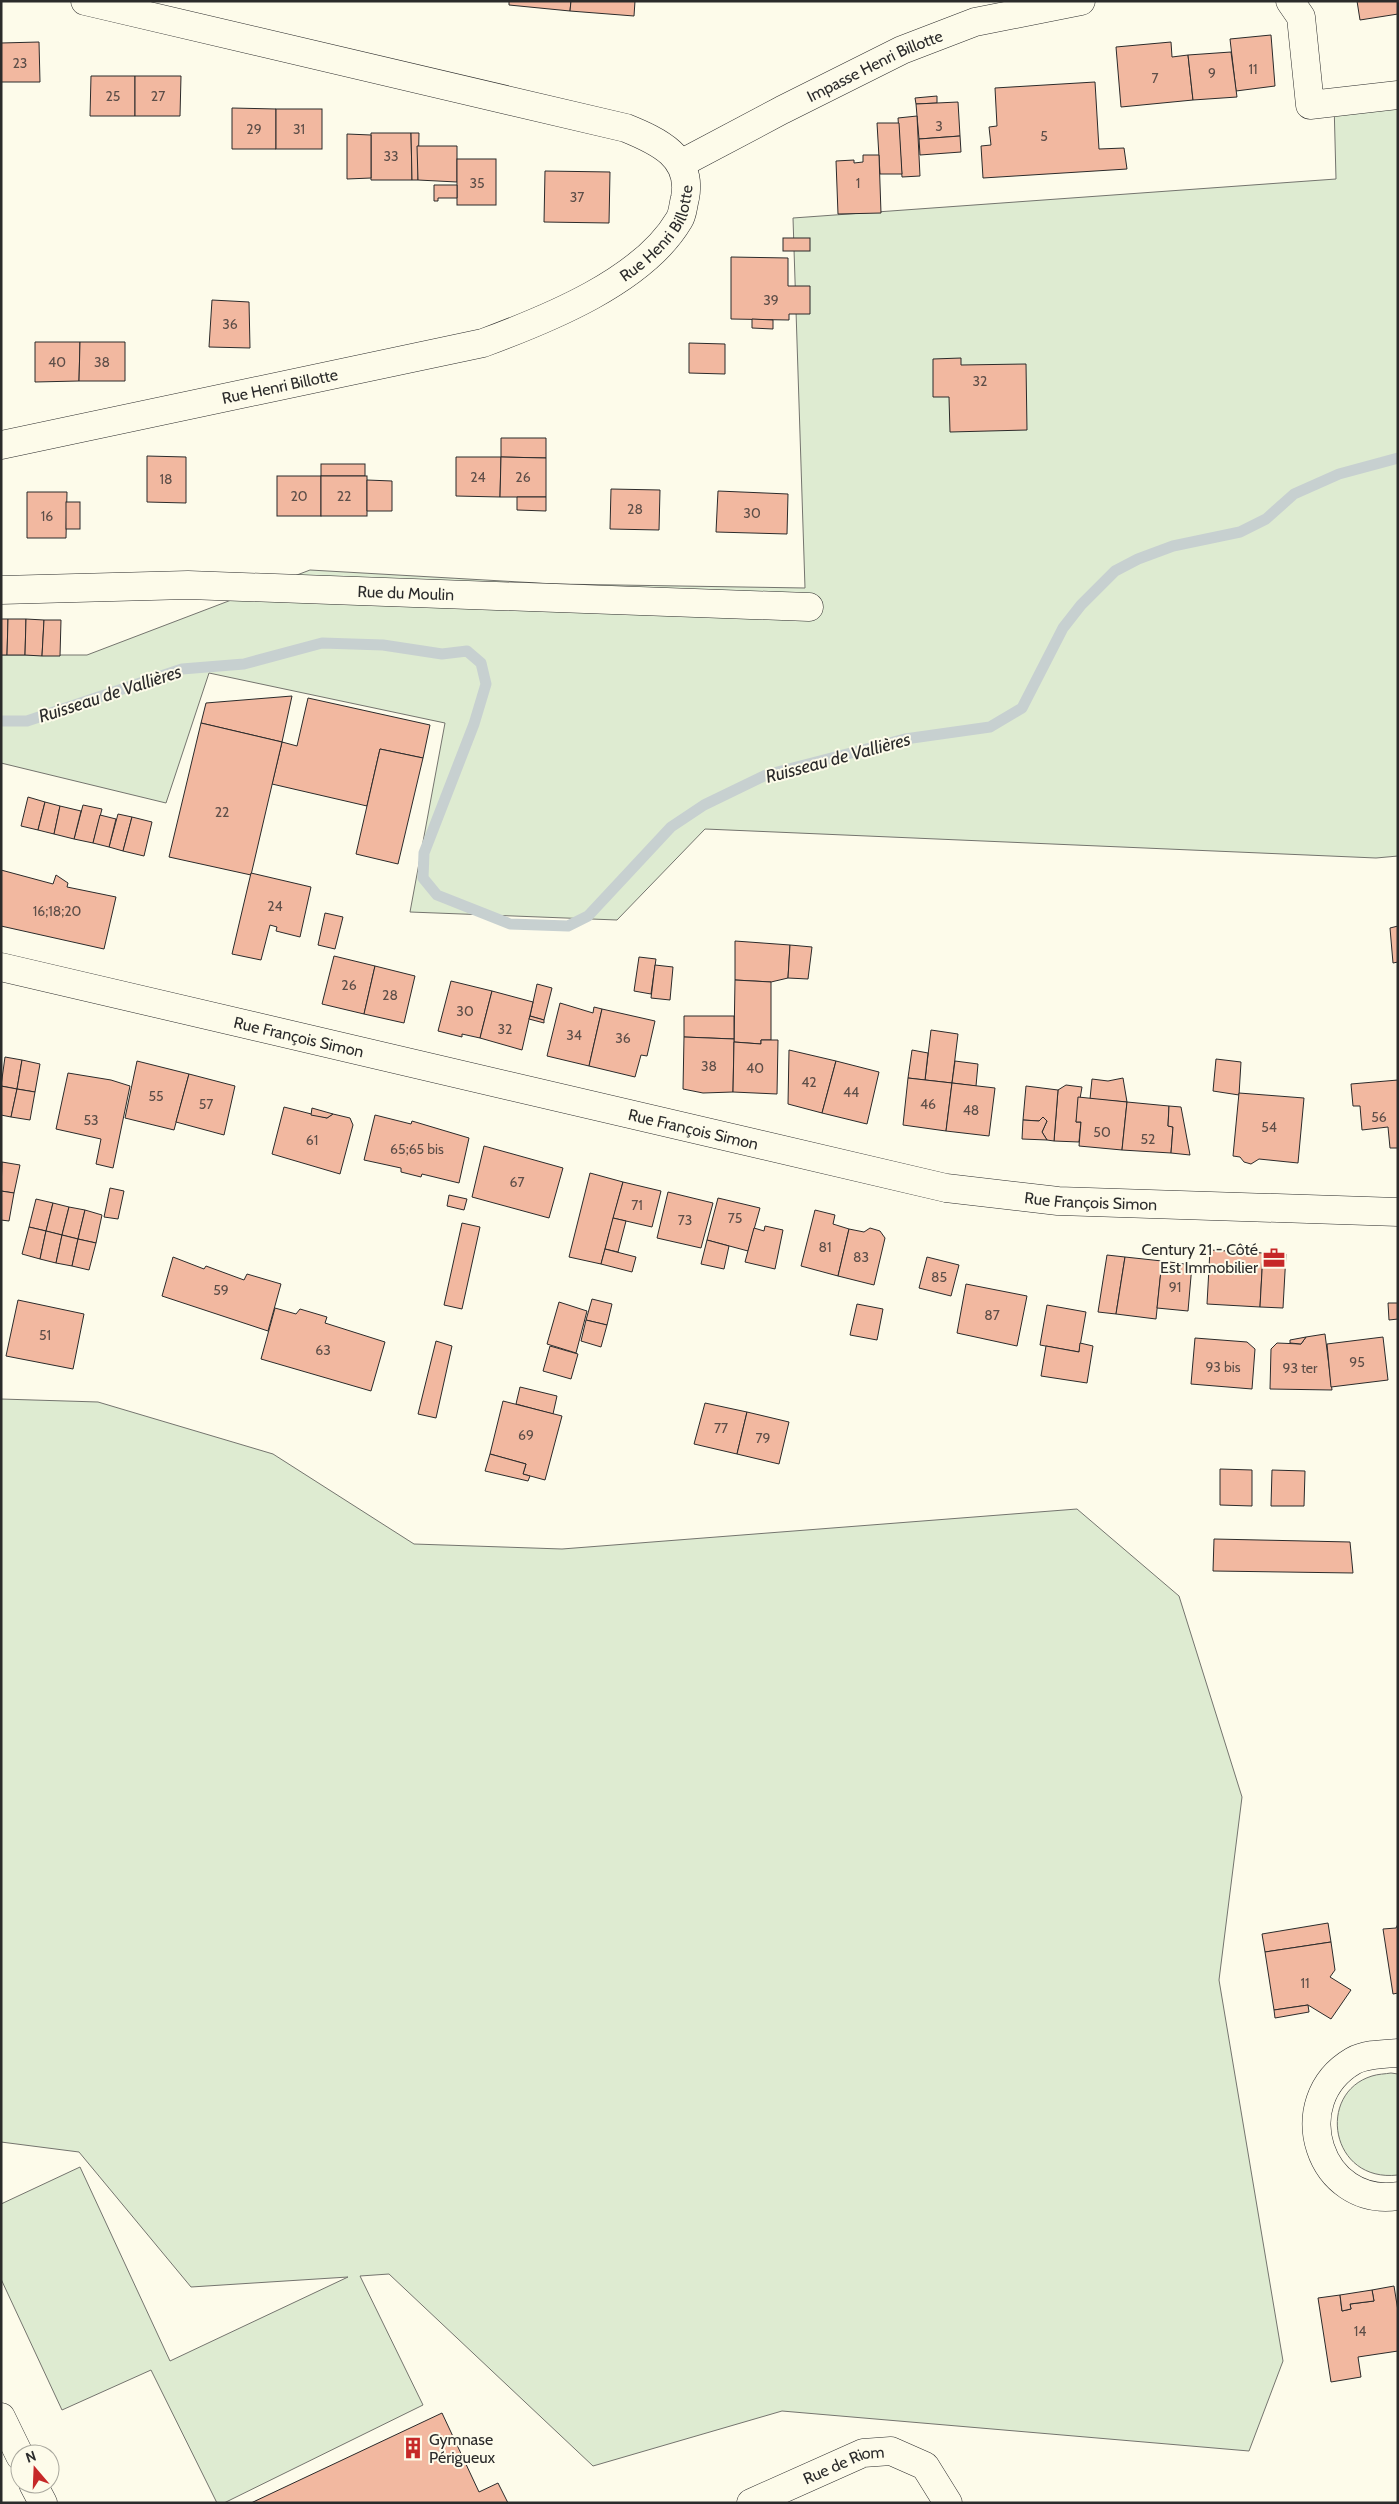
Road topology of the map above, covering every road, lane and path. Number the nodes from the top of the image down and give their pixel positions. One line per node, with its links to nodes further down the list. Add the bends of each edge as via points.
1 (85, 1): 5 (street, Rue Henri Billotte, via 626,128 656,140)
2 (1081, 1): 5 (street, Impasse Henri Billotte, via 975,22 902,50)
3 (1290, 1): 4 (street, via 1301,16 1310,105)
4 (1398, 95)
5 (682, 164): 6 (street, Rue Henri Billotte, via 687,188 680,218 661,245 620,279 545,320 484,343)
6 (1, 445)
7 (1, 590): 8 (street, Rue du Moulin, via 188,585)
8 (809, 607)
9 (1, 967): 10 (street, Rue François Simon, via 946,1188 1058,1201)
10 (1398, 1212)
11 (1398, 2053): 12 (street, via 1376,2054 1353,2061 1335,2076 1326,2089 1316,2118 1317,2142 1326,2164 1343,2182 1364,2194 1388,2198)
12 (1398, 2196)
13 (1, 2417): 14 (street)
14 (14, 2444)
15 (752, 2503): 16 (street, Rue de Riom, via 863,2453 891,2450 926,2466)
16 (948, 2503)

